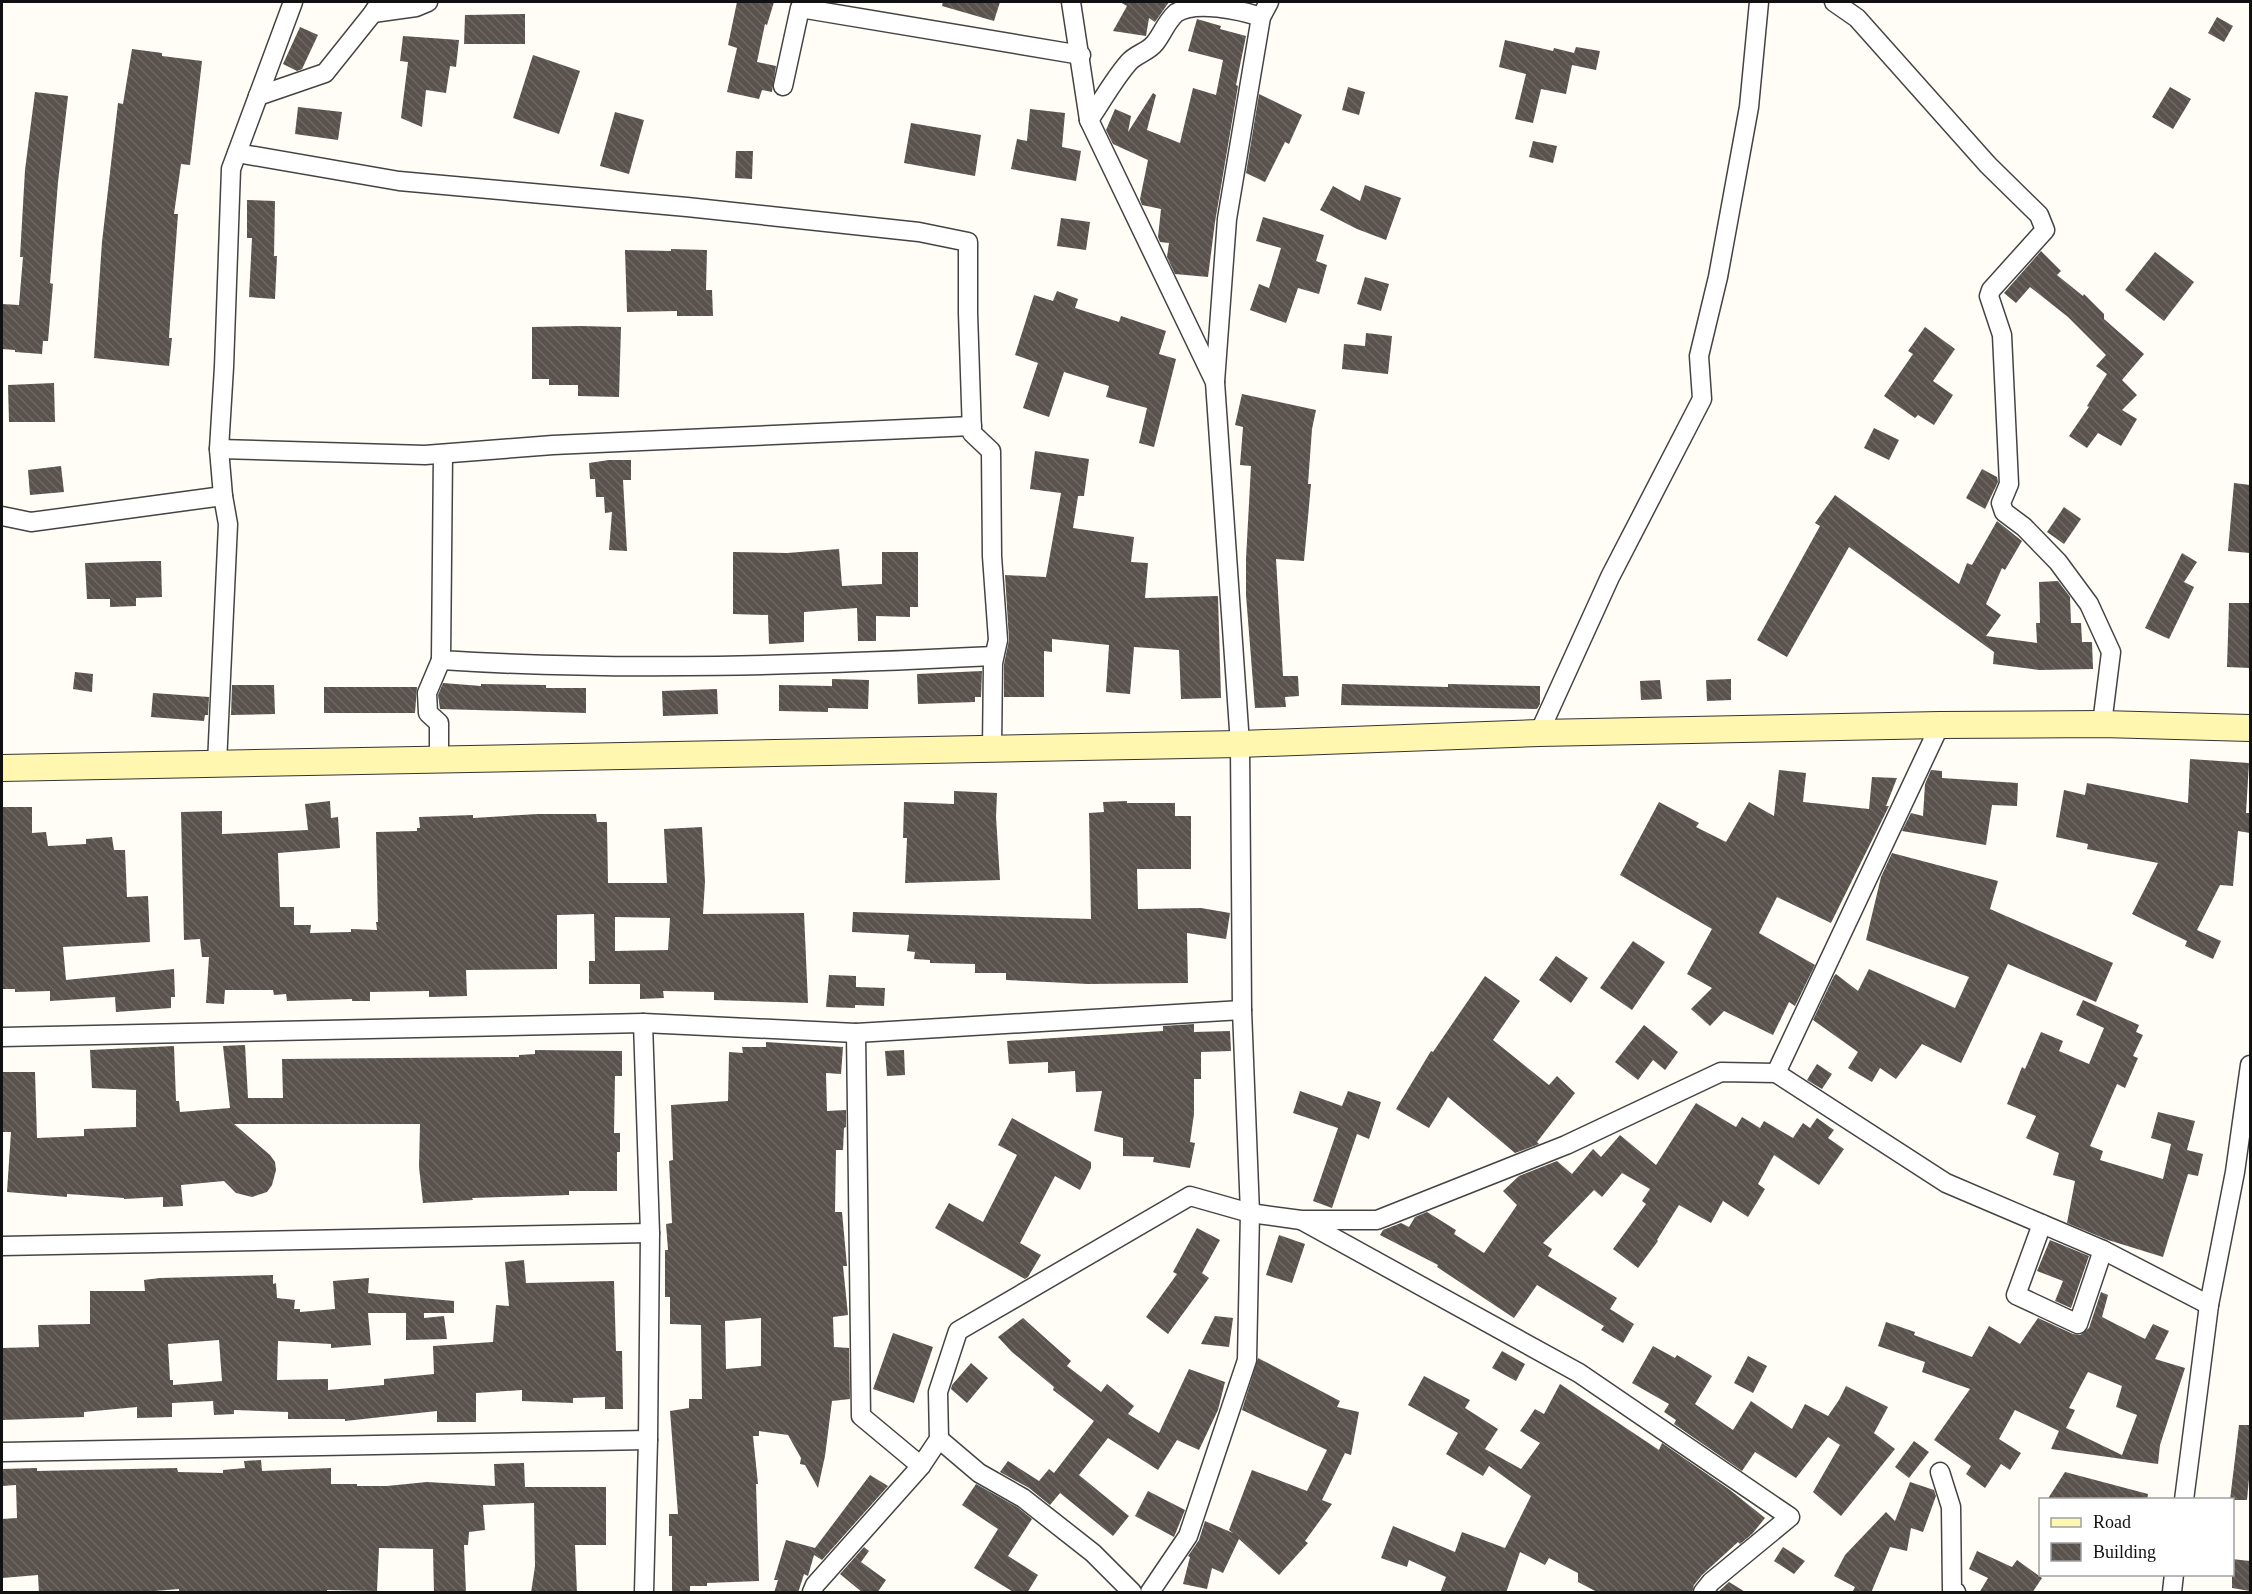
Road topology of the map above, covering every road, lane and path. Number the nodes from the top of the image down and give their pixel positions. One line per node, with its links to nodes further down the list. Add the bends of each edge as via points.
1 (293, 2): 10 (street)
2 (428, 2): 6 (street, via 416,8)
3 (1071, 2): 8 (street)
4 (1759, 2): 24 (street, via 1749,107 1700,356 1702,399 1610,577)
5 (1834, 2): 21 (street, via 1857,18 1988,165 2039,215 2045,230 1989,296 2002,335 2009,484 2001,503 2004,512 2058,562 2089,604 2111,652)
6 (377, 7): 10 (street, via 325,73)
7 (1265, 9): 11 (street, via 1192,6 1178,11 1155,43 1129,61); 13 (street, via 1227,219)
8 (1081, 54): 9 (street, via 800,8); 11 (street)
9 (783, 86)
10 (258, 96): 12 (street)
11 (1089, 120): 13 (street)
12 (237, 153): 14 (street, via 399,181 754,214 919,232 969,242); 15 (street, via 231,169)
13 (1215, 382): 25 (street)
14 (972, 426): 16 (street, via 554,445); 19 (street, via 972,433 991,451 998,640)
15 (219, 449): 16 (street); 17 (street)
16 (443, 454): 20 (street)
17 (223, 496): 18 (street, via 31,522); 28 (street, via 228,524)
18 (2, 516)
19 (994, 656): 20 (street, via 691,666 530,666); 26 (street)
20 (441, 660): 27 (street, via 427,693 428,713 439,723)
21 (2102, 724): 22 (street); 23 (street)
22 (1940, 725): 24 (street); 35 (street)
23 (2250, 728)
24 (1539, 733): 25 (street)
25 (1240, 744): 26 (street); 30 (street)
26 (992, 749): 27 (street)
27 (439, 759): 28 (street)
28 (217, 764): 29 (street)
29 (2, 768)
30 (1242, 1010): 32 (street); 37 (street)
31 (643, 1023): 32 (street); 33 (street); 40 (street)
32 (856, 1033): 47 (street, via 861,1416)
33 (2, 1037)
34 (2250, 1065): 36 (street)
35 (1776, 1073): 38 (street, via 1721,1072 1566,1145 1377,1220); 39 (street, via 1946,1183)
36 (2243, 1173): 43 (street)
37 (1250, 1213): 38 (street); 44 (street, via 1190,1196 958,1331 938,1392); 54 (street, via 1247,1360 1188,1536)
38 (1301, 1220): 55 (street, via 1579,1373 1790,1517 1711,1582)
39 (2042, 1224): 42 (street); 42 (street, via 2016,1295 2078,1324)
40 (650, 1233): 41 (street); 45 (street)
41 (2, 1246)
42 (2103, 1250): 43 (street)
43 (2209, 1305): 49 (street)
44 (939, 1439): 47 (street); 53 (street, via 979,1473 1023,1498 1093,1553)
45 (648, 1440): 46 (street); 51 (street)
46 (2, 1452)
47 (921, 1466): 52 (street, via 814,1585)
48 (1940, 1472): 56 (street, via 1951,1507 1952,1590)
49 (2184, 1498)
50 (2174, 1576): 57 (street)
51 (644, 1593)
52 (812, 1593)
53 (1132, 1593)
54 (1150, 1593)
55 (1703, 1593)
56 (1956, 1593)
57 (2172, 1593)

